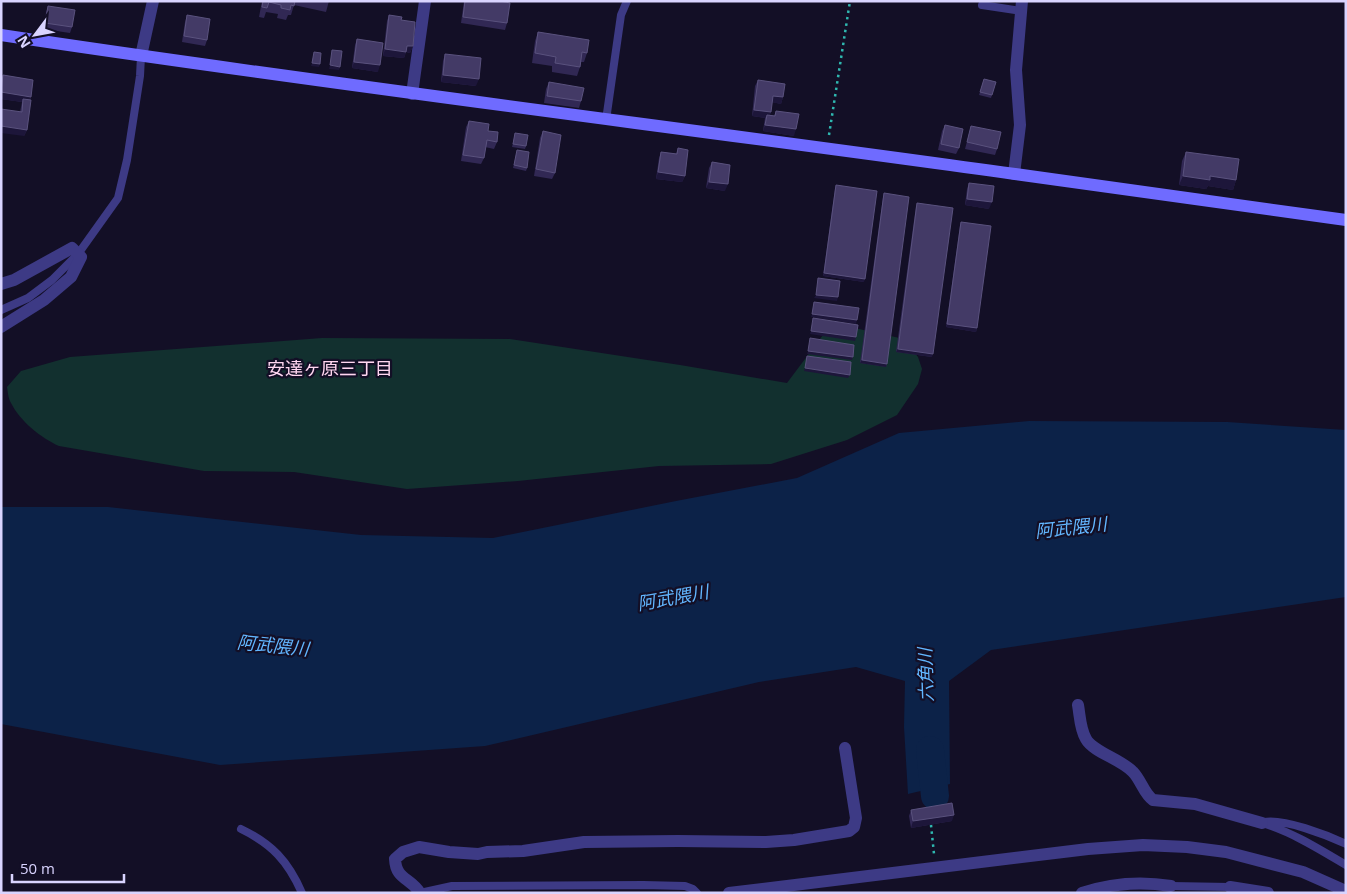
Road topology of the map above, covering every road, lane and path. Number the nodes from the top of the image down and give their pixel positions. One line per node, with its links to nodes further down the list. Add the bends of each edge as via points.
1 (153, 1): 8 (street)
2 (425, 1): 9 (street)
3 (627, 1): 10 (lane, via 621,15)
4 (850, 1): 11 (path)
5 (982, 5): 6 (lane)
6 (1021, 6): 12 (street, via 1016,70 1020,125)
7 (1, 34): 8 (street)
8 (141, 56): 9 (street); 14 (lane, via 127,160 118,198)
9 (412, 94): 10 (street)
10 (606, 120): 11 (street)
11 (827, 149): 12 (street)
12 (1014, 174): 13 (street)
13 (1346, 220)
14 (78, 254): 15 (street, via 72,248); 16 (lane, via 28,298); 17 (street, via 81,257 71,277 44,300)
15 (1, 284)
16 (1, 310)
17 (1, 328)
18 (1078, 705): 20 (street, via 1089,745 1134,772 1153,800 1195,804)
19 (845, 748): 30 (street, via 856,818 854,827 849,831 766,842 584,842 478,854 420,847 403,852 395,859 400,875 415,885)
20 (1262, 823): 23 (lane, via 1272,820 1325,834); 24 (lane, via 1298,837)
21 (931, 825): 25 (path)
22 (241, 828): 29 (lane, via 276,851)
23 (1346, 844)
24 (1346, 865)
25 (936, 868): 28 (street, via 1088,849 1187,846 1246,856 1303,872); 32 (street)
26 (1171, 886): 27 (lane); 33 (street, via 1138,882 1114,884)
27 (1233, 890): 34 (street)
28 (1346, 891)
29 (302, 893)
30 (420, 893): 31 (lane, via 452,886 643,885 685,886)
31 (696, 893)
32 (729, 893)
33 (1082, 893)
34 (1268, 893)

